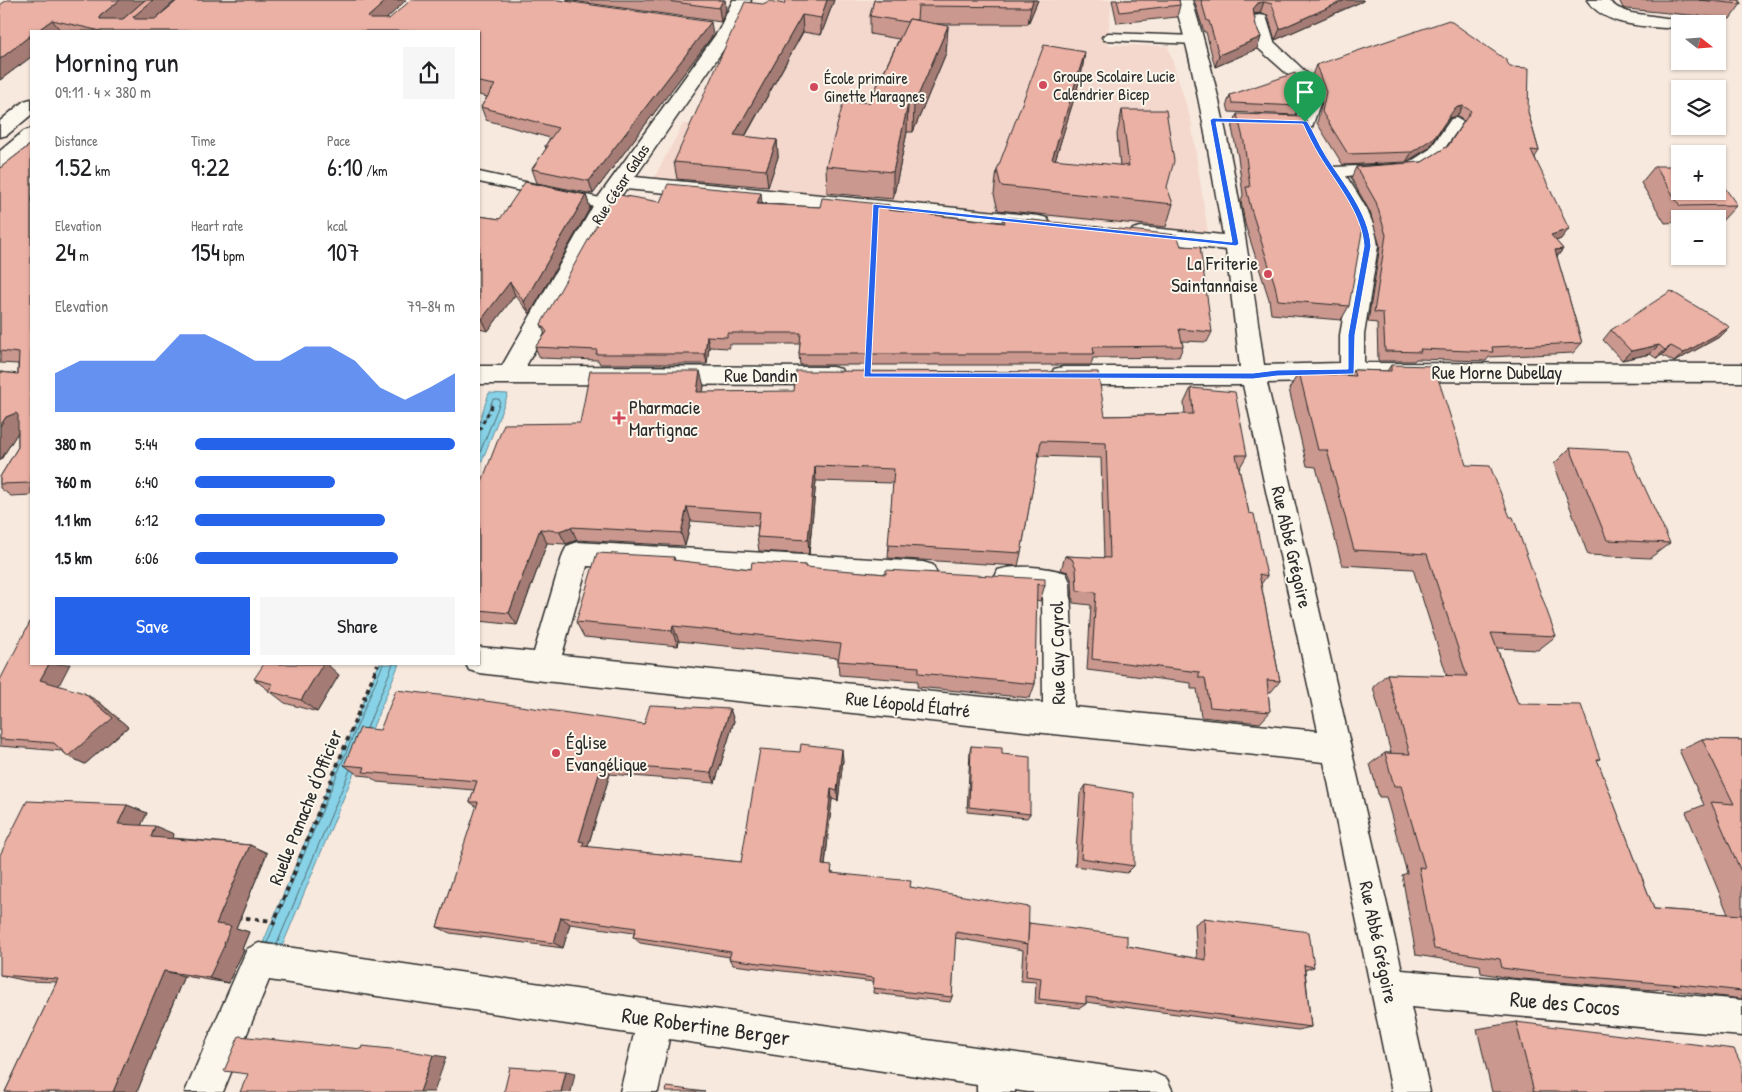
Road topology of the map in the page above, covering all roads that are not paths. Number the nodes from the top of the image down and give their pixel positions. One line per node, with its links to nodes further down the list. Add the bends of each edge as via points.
1 (1183, 0): 7 (street, Rue Abbé Grégoire)
2 (1596, 0): 5 (street, via 1611,13)
3 (732, 16): 15 (street, Rue César Galas)
4 (1260, 20): 13 (street, via 1265,44 1302,77 1310,103 1306,134)
5 (1666, 23)
6 (1108, 37): 7 (lane)
7 (1195, 40): 19 (street, Rue Abbé Grégoire, via 1222,120)
8 (30, 106): 10 (street)
9 (1456, 122): 13 (lane, via 1434,152 1410,168)
10 (0, 131)
11 (30, 136): 12 (street)
12 (0, 162)
13 (1333, 172): 21 (street, via 1352,201 1367,234 1352,335)
14 (480, 177): 16 (lane)
15 (620, 182): 16 (street, Rue César Galas); 17 (street)
16 (605, 204): 24 (street, Rue César Galas)
17 (1059, 225)
18 (1118, 232): 19 (street)
19 (1236, 244): 26 (street, Rue Abbé Grégoire)
20 (867, 366): 24 (street, Rue Dandin)
21 (1352, 372): 22 (street, Rue Morne Dubellay); 26 (street, Rue Morne Dubellay)
22 (1742, 373)
23 (480, 375): 24 (street, Rue Dandin)
24 (509, 375)
25 (1046, 376): 26 (street)
26 (1253, 376): 32 (street, Rue Abbé Grégoire)
27 (946, 575): 30 (street, via 578,554)
28 (986, 578): 31 (street, Rue Guy Cayrol, via 1056,582)
29 (480, 660): 30 (street, Rue Léopold Élatré)
30 (544, 667): 31 (street, Rue Léopold Élatré)
31 (1059, 720): 32 (street, Rue Léopold Élatré)
32 (1338, 748): 33 (street, Rue Abbé Grégoire)
33 (1389, 987): 34 (street, Rue des Cocos); 40 (street, Rue Abbé Grégoire)
34 (1742, 1018)
35 (655, 1019): 36 (street, Rue Robertine Berger); 37 (street, Rue Robertine Berger, via 259,961); 38 (street)
36 (996, 1080): 39 (street, Rue Robertine Berger)
37 (204, 1092)
38 (639, 1092)
39 (1154, 1092)
40 (1411, 1092)

